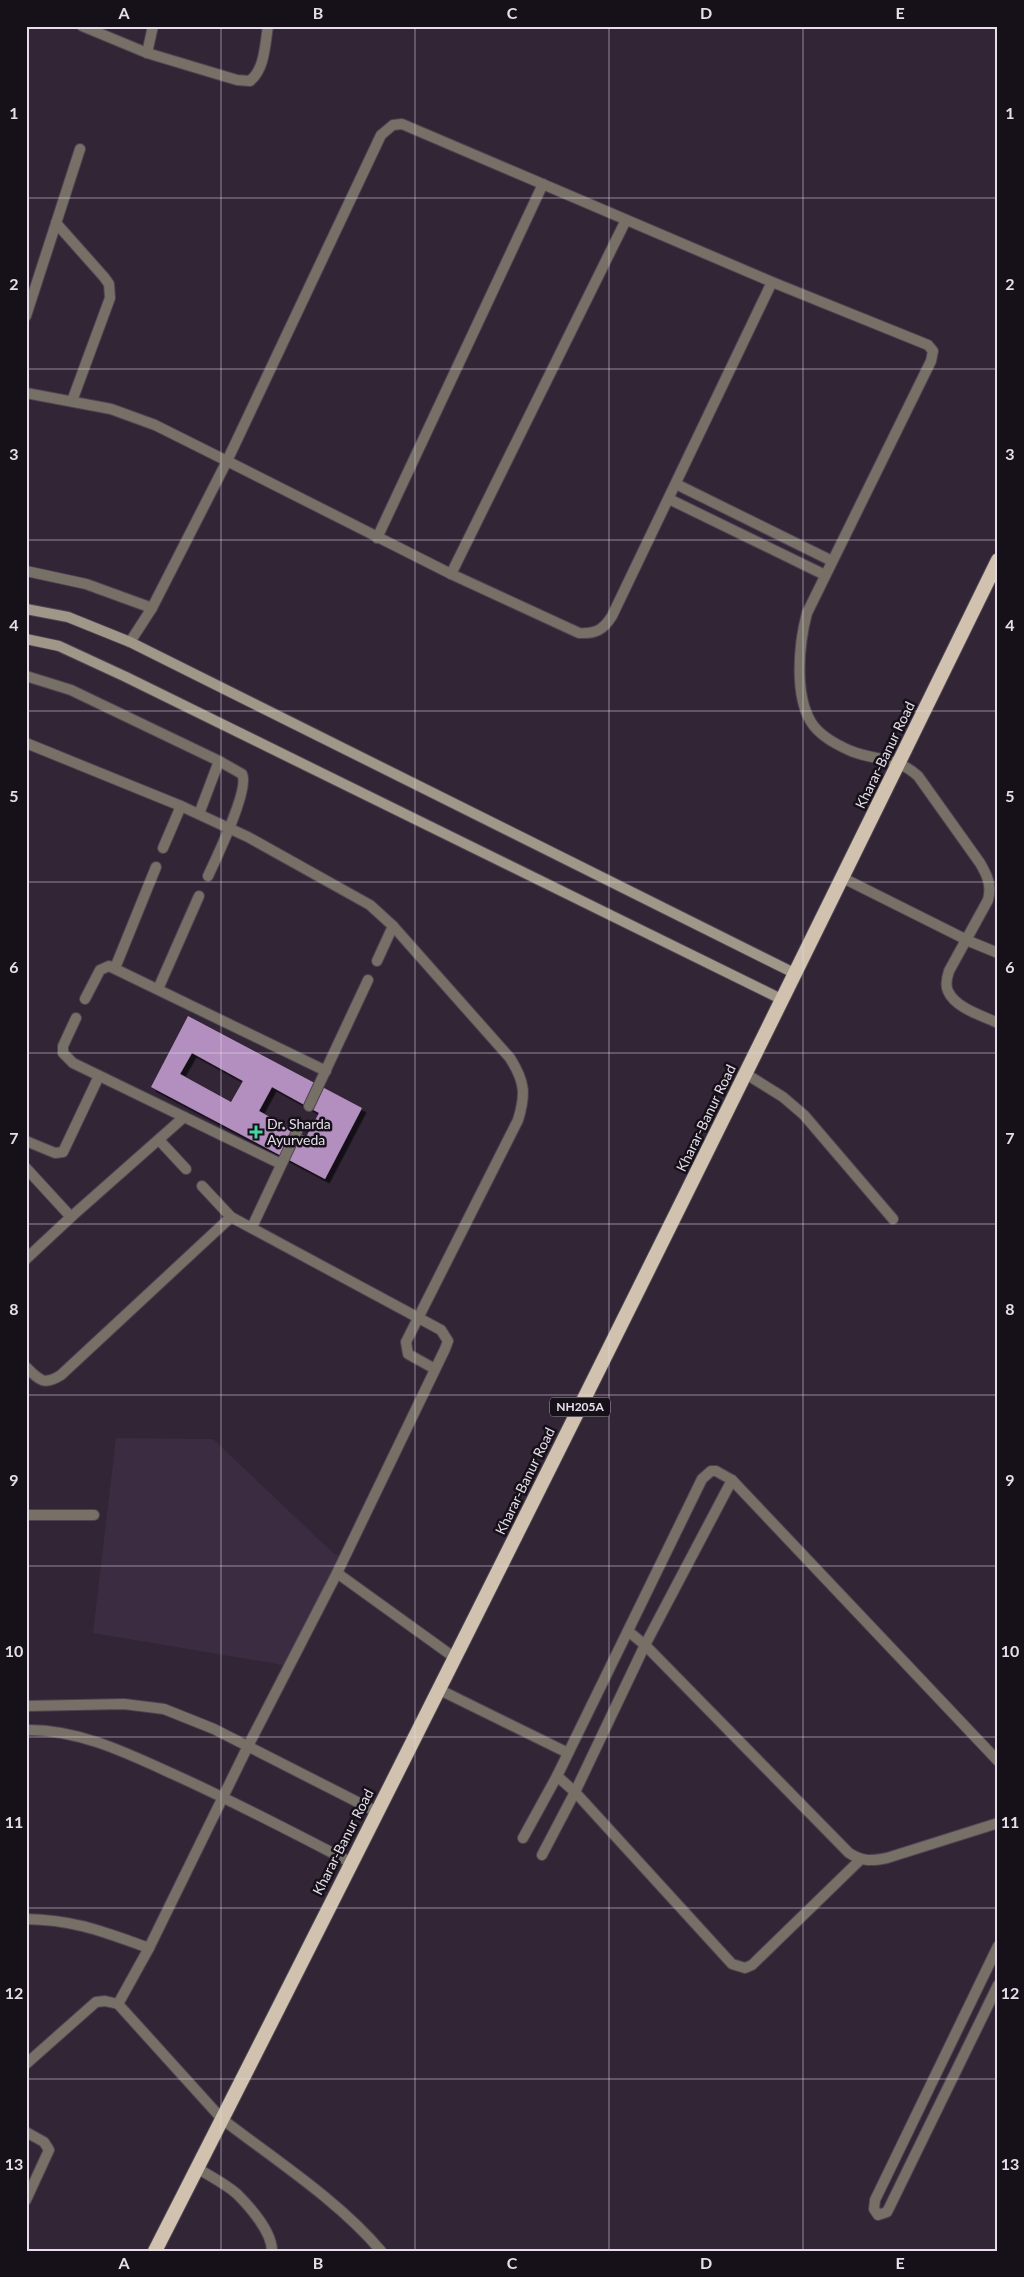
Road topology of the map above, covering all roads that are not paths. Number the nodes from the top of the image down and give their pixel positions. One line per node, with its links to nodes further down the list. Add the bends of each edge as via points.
1 (82, 26): 4 (street)
2 (153, 26): 4 (street)
3 (268, 26): 4 (street, via 261,64 257,75 250,81)
4 (147, 53)
5 (80, 149): 8 (street)
6 (543, 184): 7 (street); 13 (street, via 402,124 386,129); 16 (street)
7 (626, 220): 9 (street); 20 (street)
8 (56, 224): 10 (street); 12 (street, via 104,276 110,290 110,298)
9 (772, 282): 14 (street); 18 (street, via 923,342 933,351 931,361)
10 (26, 316)
11 (26, 394): 12 (street)
12 (72, 401): 13 (street, via 111,409 155,425)
13 (227, 461): 16 (street); 23 (street)
14 (676, 484): 15 (street); 18 (street)
15 (669, 498): 20 (street, via 612,616 604,628 593,634 579,633); 21 (street)
16 (377, 538): 20 (street)
17 (998, 560): 29 (highway, Kharar-Banur Road / NH205A)
18 (832, 561): 21 (street)
19 (26, 572): 23 (street, via 86,584)
20 (451, 574)
21 (825, 576): 29 (street, via 807,613 798,657 804,704 811,723 850,751)
22 (26, 608): 25 (main road, via 68,617)
23 (152, 608): 25 (street)
24 (26, 639): 47 (main road, via 59,646 126,677)
25 (130, 642): 43 (main road)
26 (26, 676): 28 (street, via 71,690)
27 (26, 743): 30 (street)
28 (219, 760): 31 (street); 32 (street, via 244,778)
29 (899, 762): 36 (highway, Kharar-Banur Road / NH205A); 39 (street, via 918,776 988,877 991,890 988,900)
30 (181, 806): 31 (street); 33 (street)
31 (199, 814): 32 (street)
32 (229, 828): 35 (street); 38 (street, via 344,889 370,905)
33 (163, 848)
34 (156, 867): 42 (street)
35 (208, 876)
36 (843, 878): 39 (street); 43 (highway, Kharar-Banur Road / NH205A)
37 (199, 896): 45 (street)
38 (393, 926): 41 (street); 67 (street, via 510,1058 524,1088 518,1120)
39 (967, 939): 40 (street); 49 (street, via 949,971 948,991 957,1002)
40 (998, 953)
41 (377, 961)
42 (115, 968): 45 (street); 46 (street, via 104,966 100,970)
43 (796, 974): 47 (highway, Kharar-Banur Road / NH205A)
44 (368, 980): 50 (street)
45 (158, 990): 50 (street)
46 (85, 1000)
47 (783, 1000): 51 (highway, Kharar-Banur Road / NH205A)
48 (76, 1018): 52 (street, via 63,1053 73,1063)
49 (998, 1022)
50 (326, 1071): 53 (street)
51 (746, 1074): 64 (street, via 783,1097 804,1115); 76 (highway, Kharar-Banur Road / NH205A)
52 (99, 1076): 54 (street); 57 (street, via 63,1152 55,1153)
53 (309, 1106)
54 (184, 1117): 56 (street); 58 (street)
55 (299, 1127): 58 (street)
56 (159, 1140): 60 (street); 62 (street)
57 (26, 1141)
58 (281, 1164): 65 (street)
59 (26, 1168): 62 (street)
60 (186, 1169)
61 (202, 1186): 63 (street)
62 (71, 1217): 66 (street)
63 (231, 1217): 65 (street); 68 (street, via 61,1375 51,1382 44,1381)
64 (893, 1219)
65 (252, 1228): 67 (street)
66 (26, 1259)
67 (418, 1316): 69 (street, via 446,1335 448,1341); 69 (street, via 406,1348 412,1357)
68 (26, 1367)
69 (436, 1369): 73 (street)
70 (732, 1480): 74 (street, via 716,1471 705,1475); 75 (street); 82 (street)
71 (26, 1515): 72 (street)
72 (94, 1515)
73 (337, 1573): 76 (street); 80 (street)
74 (628, 1631): 75 (street); 81 (street)
75 (645, 1645): 84 (street); 90 (street, via 842,1846)
76 (455, 1658): 77 (highway, Kharar-Banur Road / NH205A)
77 (440, 1690): 81 (street); 86 (highway, Kharar-Banur Road / NH205A)
78 (26, 1706): 80 (street, via 142,1705 191,1719)
79 (26, 1730): 85 (street, via 83,1738 145,1761)
80 (248, 1746): 85 (street); 86 (street)
81 (568, 1753): 83 (street)
82 (998, 1761)
83 (557, 1776): 84 (street); 88 (street)
84 (575, 1792): 89 (street); 90 (street, via 738,1967 752,1965)
85 (223, 1797): 91 (street); 94 (street)
86 (377, 1812): 91 (highway, Kharar-Banur Road / NH205A)
87 (998, 1823): 90 (street, via 887,1858)
88 (524, 1838)
89 (542, 1855)
90 (860, 1860)
91 (350, 1862): 99 (highway, Kharar-Banur Road / NH205A)
92 (26, 1919): 94 (street, via 66,1921 88,1926)
93 (998, 1946): 95 (street)
94 (149, 1948): 97 (street)
95 (979, 1984): 96 (street); 96 (street, via 875,2200 874,2210 878,2215 890,2206)
96 (996, 1989)
97 (118, 2004): 98 (street, via 96,2002); 99 (street)
98 (26, 2064)
99 (222, 2119): 101 (highway, Kharar-Banur Road / NH205A); 105 (street, via 334,2206 366,2233)
100 (26, 2132): 102 (street, via 44,2142 49,2150)
101 (197, 2168): 103 (highway, Kharar-Banur Road / NH205A); 104 (street, via 236,2194 263,2226)
102 (26, 2200)
103 (155, 2251)
104 (272, 2251)
105 (381, 2251)

